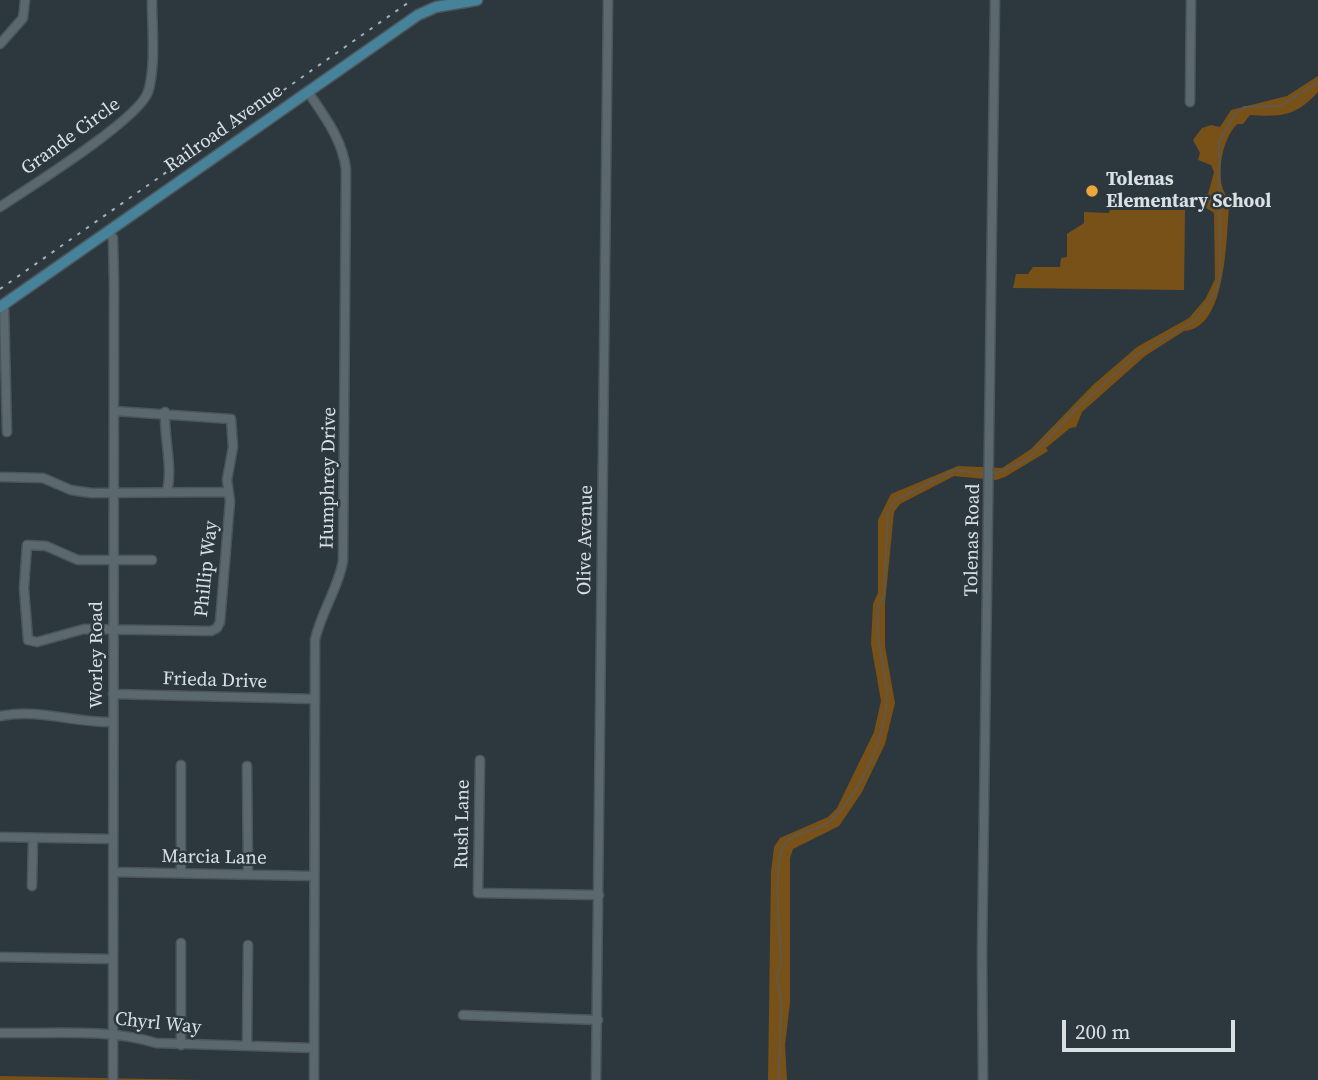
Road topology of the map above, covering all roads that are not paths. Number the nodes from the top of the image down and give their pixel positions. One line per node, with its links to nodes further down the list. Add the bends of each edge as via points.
1 (25, 0): 7 (street, via 23,18)
2 (152, 0): 10 (street, Grande Circle, via 150,80 143,102 120,124)
3 (477, 0): 8 (main road, Railroad Avenue, via 428,10)
4 (608, 0): 38 (street, Olive Avenue)
5 (995, 0): 53 (street, Tolenas Road)
6 (1191, 0): 9 (street)
7 (0, 44)
8 (308, 92): 11 (main road, Railroad Avenue); 24 (street, Humphrey Drive, via 330,123 346,169 343,561 315,640)
9 (1190, 102)
10 (0, 207)
11 (108, 232): 12 (main road, Railroad Avenue); 13 (street, Worley Road, via 113,238)
12 (2, 306): 15 (street)
13 (114, 411): 14 (street, Phillip Way); 17 (street, Worley Road)
14 (165, 412): 18 (street); 19 (street, Phillip Way, via 231,419)
15 (7, 432)
16 (0, 477): 17 (street, via 43,478 71,490)
17 (113, 492): 18 (street); 20 (street, Worley Road)
18 (167, 492): 19 (street)
19 (229, 492): 22 (street, Phillip Way, via 217,628)
20 (113, 561): 21 (street); 22 (street, Worley Road); 22 (street, via 78,560 34,544 27,545 24,553 28,640 37,642 84,629)
21 (152, 561)
22 (113, 629): 23 (street, Worley Road)
23 (113, 694): 24 (street, Frieda Drive); 26 (street, Worley Road)
24 (315, 699): 36 (street, Humphrey Drive)
25 (0, 716): 26 (street, via 34,712 70,721)
26 (113, 722): 32 (street, Worley Road)
27 (480, 760): 38 (street, Rush Lane, via 478,893)
28 (181, 765): 34 (street)
29 (247, 766): 35 (street)
30 (0, 837): 31 (street)
31 (33, 838): 32 (street); 37 (street)
32 (113, 839): 33 (street, Worley Road)
33 (113, 872): 34 (street, Marcia Lane); 42 (street, Worley Road)
34 (181, 873): 35 (street, Marcia Lane)
35 (247, 874): 36 (street, Marcia Lane)
36 (314, 876): 49 (street, Humphrey Drive)
37 (32, 886)
38 (599, 895): 44 (street, Olive Avenue)
39 (181, 943): 47 (street)
40 (248, 944): 48 (street)
41 (0, 957): 42 (street)
42 (112, 959): 46 (street, Worley Road)
43 (464, 1016): 44 (street)
44 (597, 1020): 52 (street, Olive Avenue)
45 (0, 1033): 46 (street, Chyrl Way)
46 (113, 1035): 47 (street, Chyrl Way); 50 (street, Worley Road)
47 (181, 1045): 48 (street, Chyrl Way)
48 (247, 1046): 49 (street, Chyrl Way)
49 (314, 1048): 51 (street, Humphrey Drive)
50 (113, 1080)
51 (314, 1080)
52 (596, 1080)
53 (983, 1080)

